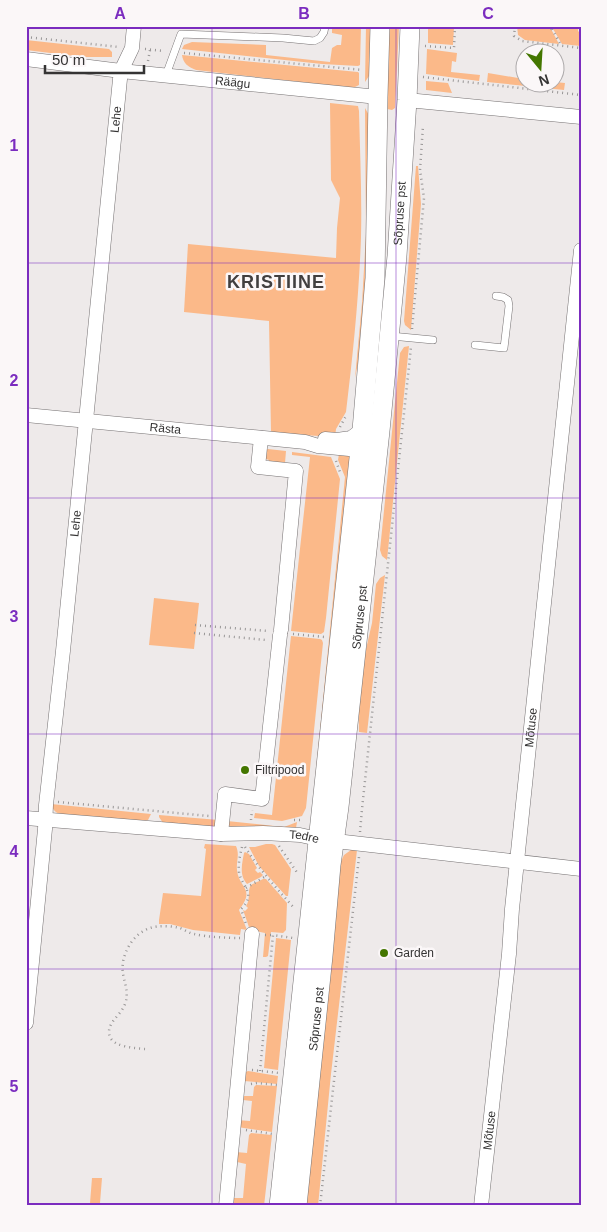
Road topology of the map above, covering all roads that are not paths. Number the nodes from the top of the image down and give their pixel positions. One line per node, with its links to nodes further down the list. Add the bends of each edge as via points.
1 (134, 26): 6 (street, Lehe, via 132,48)
2 (325, 26): 7 (lane, via 320,38 314,41 181,34)
3 (380, 26): 8 (main road, Sõpruse pst)
4 (410, 26): 9 (main road, Sõpruse pst)
5 (26, 58): 6 (street, Räägu)
6 (121, 71): 7 (street, Räägu); 17 (street, Lehe)
7 (166, 75): 8 (street, Räägu)
8 (378, 97): 18 (main road, Sõpruse pst, via 375,278)
9 (407, 100): 10 (street); 13 (main road, Sõpruse pst, via 397,256)
10 (581, 117)
11 (581, 250): 26 (street, Mõtuse)
12 (496, 296): 15 (lane, via 503,296 509,306 504,348)
13 (388, 336): 14 (lane); 25 (main road, Sõpruse pst, via 339,807)
14 (433, 340)
15 (475, 345)
16 (26, 415): 17 (street, Rästa)
17 (85, 420): 19 (street, Rästa); 23 (street, Lehe)
18 (362, 430): 20 (street, Rästa, via 351,438); 21 (main road, Sõpruse pst)
19 (261, 438): 20 (street, Rästa); 24 (street, via 258,467 296,471 262,799 225,794)
20 (305, 442): 21 (street, Rästa)
21 (360, 450): 25 (main road, Sõpruse pst)
22 (26, 818): 23 (street, Tedre)
23 (46, 820): 24 (street, Tedre); 29 (street, Lehe)
24 (221, 834): 25 (street, Tedre, via 300,834)
25 (326, 840): 26 (street, Tedre); 31 (main road, Sõpruse pst); 32 (main road, Sõpruse pst)
26 (517, 862): 27 (street, Tedre); 33 (street, Mõtuse)
27 (581, 869)
28 (251, 934): 30 (street)
29 (26, 1021)
30 (226, 1206)
31 (279, 1206)
32 (296, 1206)
33 (481, 1206)

